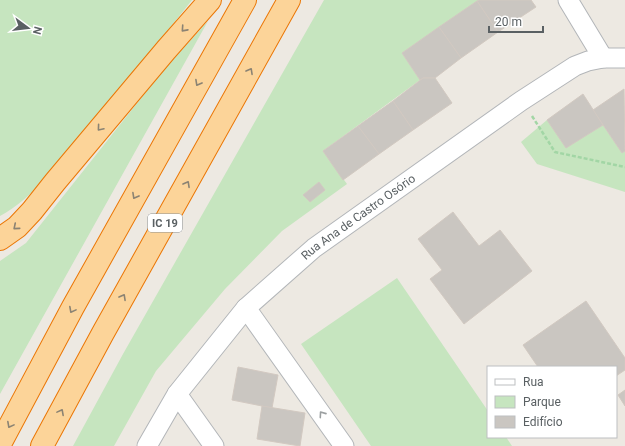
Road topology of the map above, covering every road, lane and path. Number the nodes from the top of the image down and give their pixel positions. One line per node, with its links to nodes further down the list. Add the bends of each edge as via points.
1 (210, 0): 9 (highway, one-way to 9, via 32,212 18,227)
2 (245, 0): 12 (highway, one-way to 12, via 73,307)
3 (289, 0): 13 (highway, IC 19, one-way to 3)
4 (568, 0): 5 (street)
5 (603, 58): 6 (street, Rua Ana de Castro Osório); 7 (street, Rua Ana de Castro Osório, via 575,66)
6 (625, 58)
7 (521, 101): 8 (path, via 556,152); 10 (street, Rua Ana de Castro Osório, via 314,248)
8 (625, 167)
9 (0, 240)
10 (246, 308): 11 (street, Rua Ana de Castro Osório); 16 (street, one-way to 10)
11 (177, 394): 14 (street, Rua Ana de Castro Osório); 15 (street)
12 (0, 444)
13 (42, 446)
14 (147, 446)
15 (214, 446)
16 (344, 446)

